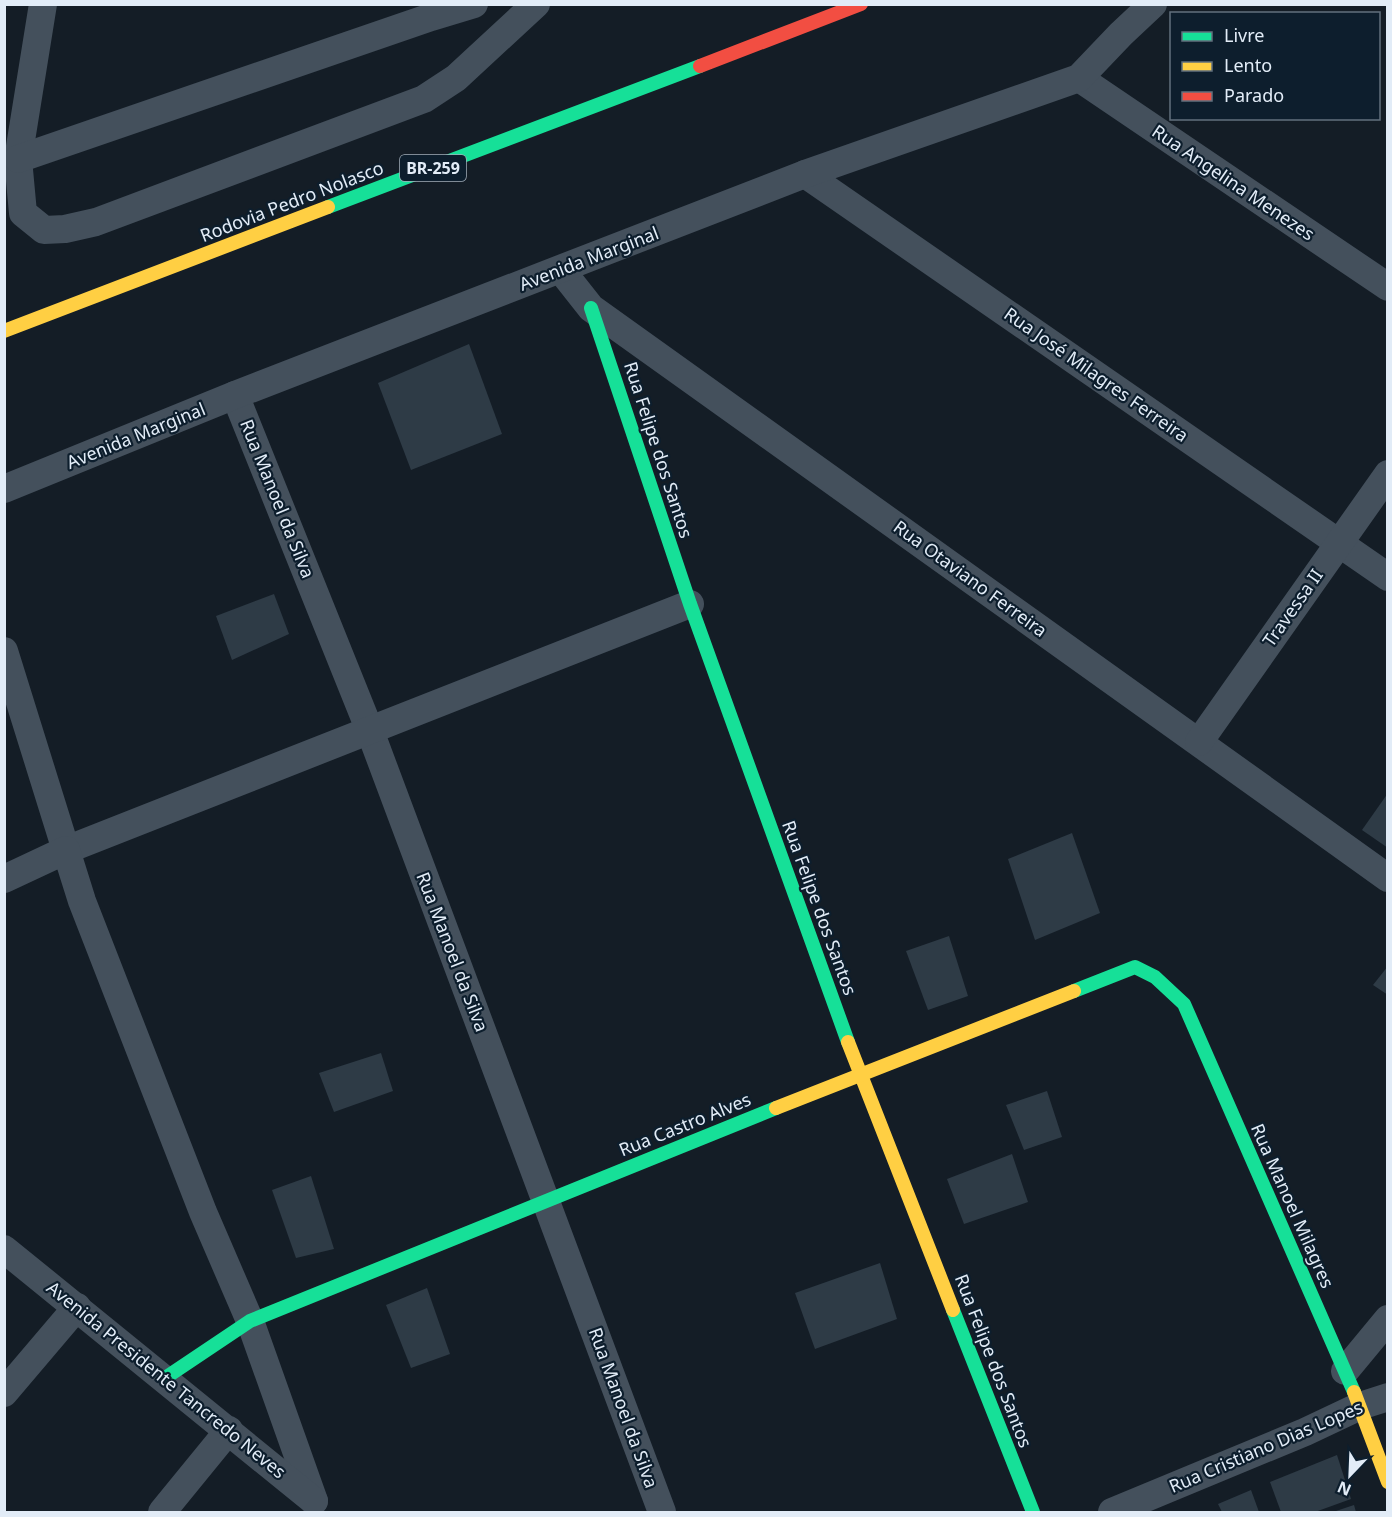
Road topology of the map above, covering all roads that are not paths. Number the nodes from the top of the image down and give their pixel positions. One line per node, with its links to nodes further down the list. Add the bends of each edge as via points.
1 (43, 4): 8 (street)
2 (474, 4): 8 (street)
3 (536, 4): 10 (street, via 456,78 424,99 96,222 44,230)
4 (861, 4): 6 (main road, Rodovia Pedro Nolasco / BR-259)
5 (1153, 4): 7 (street, Avenida Marginal)
6 (807, 15): 14 (main road, Rodovia Pedro Nolasco / BR-259)
7 (1079, 78): 9 (street, Avenida Marginal); 12 (street, Rua Angelina Menezes)
8 (18, 159): 10 (street)
9 (805, 174): 11 (street, Avenida Marginal); 18 (street, Rua José Milagres Ferreira)
10 (14, 216)
11 (561, 270): 13 (street, Rua Otaviano Ferreira); 15 (street, Avenida Marginal)
12 (1388, 287)
13 (591, 308): 20 (main road, Rua Felipe dos Santos); 23 (street, Rua Otaviano Ferreira)
14 (4, 331)
15 (235, 395): 17 (street, Avenida Marginal); 22 (street, Rua Manoel da Silva)
16 (1388, 474): 18 (street, Travessa II)
17 (4, 489)
18 (1340, 543): 19 (street, Rua José Milagres Ferreira); 23 (street, Travessa II)
19 (1388, 577)
20 (690, 604): 22 (street); 28 (main road, Rua Felipe dos Santos)
21 (4, 651): 24 (street)
22 (370, 731): 24 (street); 29 (street, Rua Manoel da Silva)
23 (1198, 742): 25 (street, Rua Otaviano Ferreira)
24 (66, 850): 26 (street); 33 (street, via 82,901 203,1212)
25 (1388, 878)
26 (4, 879)
27 (1135, 968): 28 (main road, Rua Castro Alves); 34 (main road, Rua Manoel Milagres, via 1155,977 1184,1004)
28 (860, 1074): 29 (main road, Rua Castro Alves); 44 (main road, Rua Felipe dos Santos)
29 (545, 1200): 33 (main road, Rua Castro Alves); 43 (street, Rua Manoel da Silva)
30 (4, 1249): 31 (street, Avenida Presidente Tancredo Neves)
31 (76, 1307): 35 (street, Avenida Presidente Tancredo Neves); 36 (street)
32 (1388, 1319): 34 (street)
33 (250, 1321): 35 (main road, Rua Castro Alves); 41 (street)
34 (1345, 1371): 38 (main road, Rua Manoel Milagres)
35 (165, 1378): 39 (street, Avenida Presidente Tancredo Neves)
36 (4, 1393)
37 (1388, 1396): 38 (street, Rua Cristiano Dias Lopes)
38 (1360, 1406): 40 (main road, Rua Manoel Milagres); 45 (street, Rua Cristiano Dias Lopes)
39 (229, 1430): 41 (street, Avenida Presidente Tancredo Neves); 42 (street)
40 (1388, 1482)
41 (321, 1507)
42 (162, 1512)
43 (662, 1512)
44 (1033, 1512)
45 (1112, 1512)

